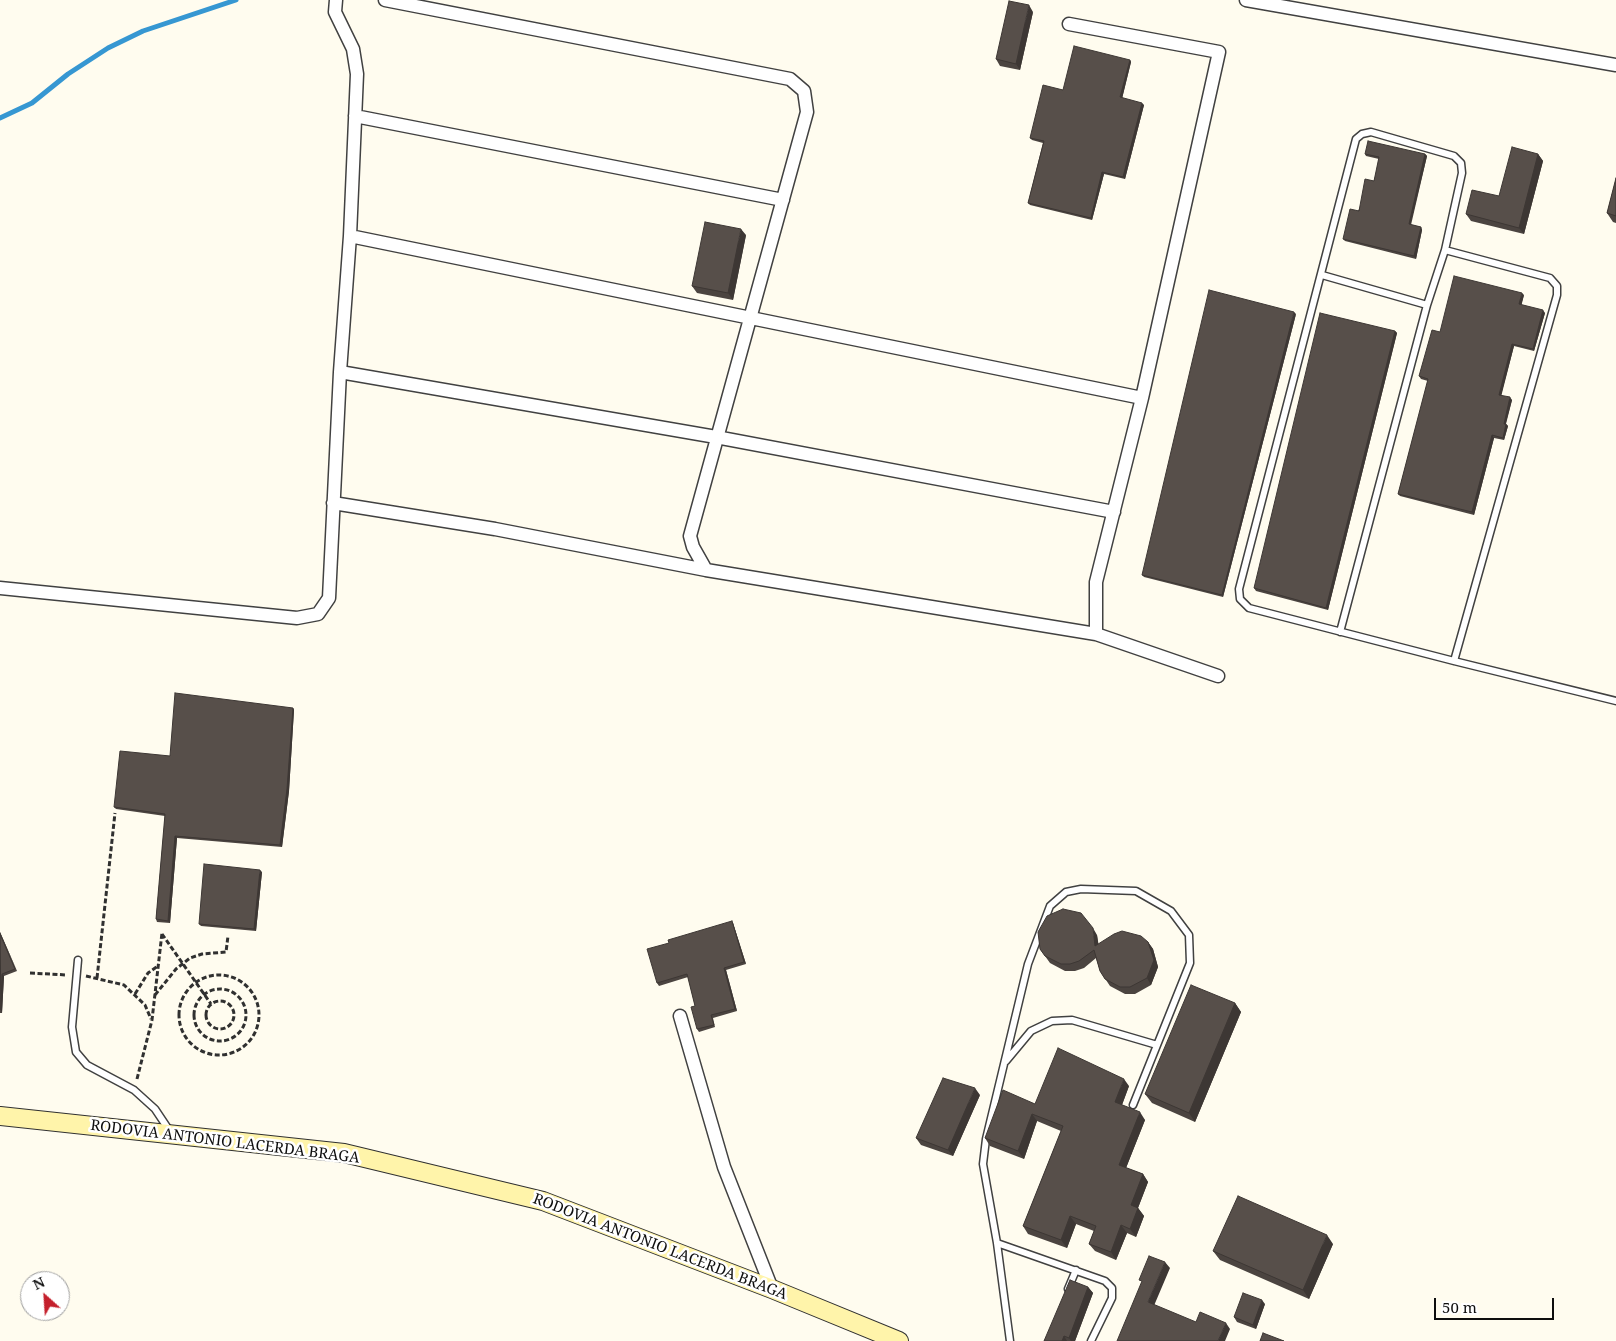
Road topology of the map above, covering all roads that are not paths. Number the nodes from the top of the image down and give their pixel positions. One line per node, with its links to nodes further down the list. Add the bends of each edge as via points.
1 (336, 0): 6 (street, via 335,12 353,49 357,74)
2 (385, 0): 7 (street, via 790,79 804,91 807,112)
3 (1246, 0): 5 (street)
4 (1069, 24): 14 (street, via 1219,52)
5 (1616, 65)
6 (355, 116): 7 (street); 8 (street)
7 (783, 200): 12 (street)
8 (350, 236): 12 (street); 13 (street)
9 (1445, 250): 10 (lane, via 1462,173 1461,163 1454,156 1371,132 1356,139); 11 (lane); 22 (lane, via 1550,278 1557,286)
10 (1322, 275): 11 (lane); 20 (lane, via 1239,589 1240,600 1249,608)
11 (1427, 305): 20 (lane)
12 (750, 316): 14 (street); 15 (street)
13 (340, 372): 15 (street); 16 (street)
14 (1142, 398): 17 (street)
15 (716, 437): 17 (street); 18 (street, via 690,536 692,547)
16 (333, 503): 18 (street, via 495,529); 19 (street, via 329,598 318,614 298,618)
17 (1114, 512): 21 (street, via 1096,582)
18 (706, 570): 21 (street)
19 (0, 588)
20 (1340, 632): 22 (lane)
21 (1096, 634): 23 (street)
22 (1454, 661): 24 (lane)
23 (1218, 676)
24 (1616, 701)
25 (78, 960): 31 (lane, via 72,1027 76,1052 87,1065 134,1090 155,1109)
26 (680, 1016): 34 (street, via 724,1166)
27 (1157, 1045): 28 (lane, via 1072,1020 1052,1022 1031,1032); 28 (lane, via 1190,963 1188,935 1171,911 1136,891 1081,889 1066,892 1050,906 1028,964); 29 (lane)
28 (1005, 1062): 32 (lane, via 982,1164)
29 (1133, 1105)
30 (0, 1116): 31 (main road, RODOVIA ANTONIO LACERDA BRAGA)
31 (172, 1136): 34 (main road, RODOVIA ANTONIO LACERDA BRAGA, via 344,1153 543,1201)
32 (997, 1243): 33 (lane); 37 (lane)
33 (1076, 1270): 35 (lane); 38 (lane, via 1105,1281 1112,1288 1112,1298)
34 (772, 1289): 36 (main road, RODOVIA ANTONIO LACERDA BRAGA)
35 (1065, 1297)
36 (898, 1341)
37 (1010, 1341)
38 (1091, 1341)

